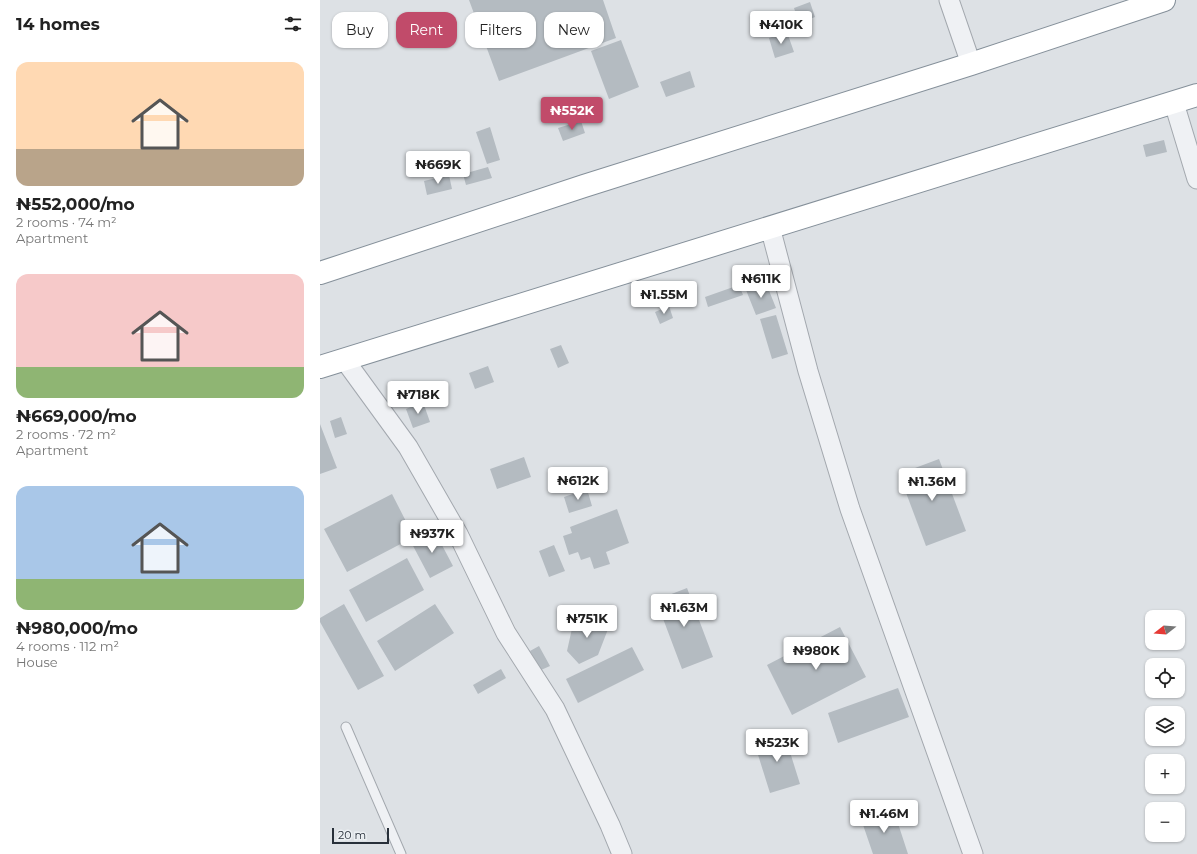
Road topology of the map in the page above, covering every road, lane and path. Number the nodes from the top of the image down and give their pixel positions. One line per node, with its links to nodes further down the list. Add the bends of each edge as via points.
1 (949, 0): 3 (street)
2 (1164, 0): 3 (highway)
3 (971, 64): 8 (highway)
4 (1197, 95): 5 (highway)
5 (1174, 103): 6 (street); 7 (highway)
6 (1197, 180)
7 (770, 228): 9 (highway); 14 (street, via 808,371 850,509)
8 (320, 272)
9 (344, 359): 10 (highway); 13 (street, via 408,447 458,534 506,633 555,709)
10 (320, 367)
11 (346, 727): 12 (lane)
12 (401, 854)
13 (622, 854)
14 (973, 854)

